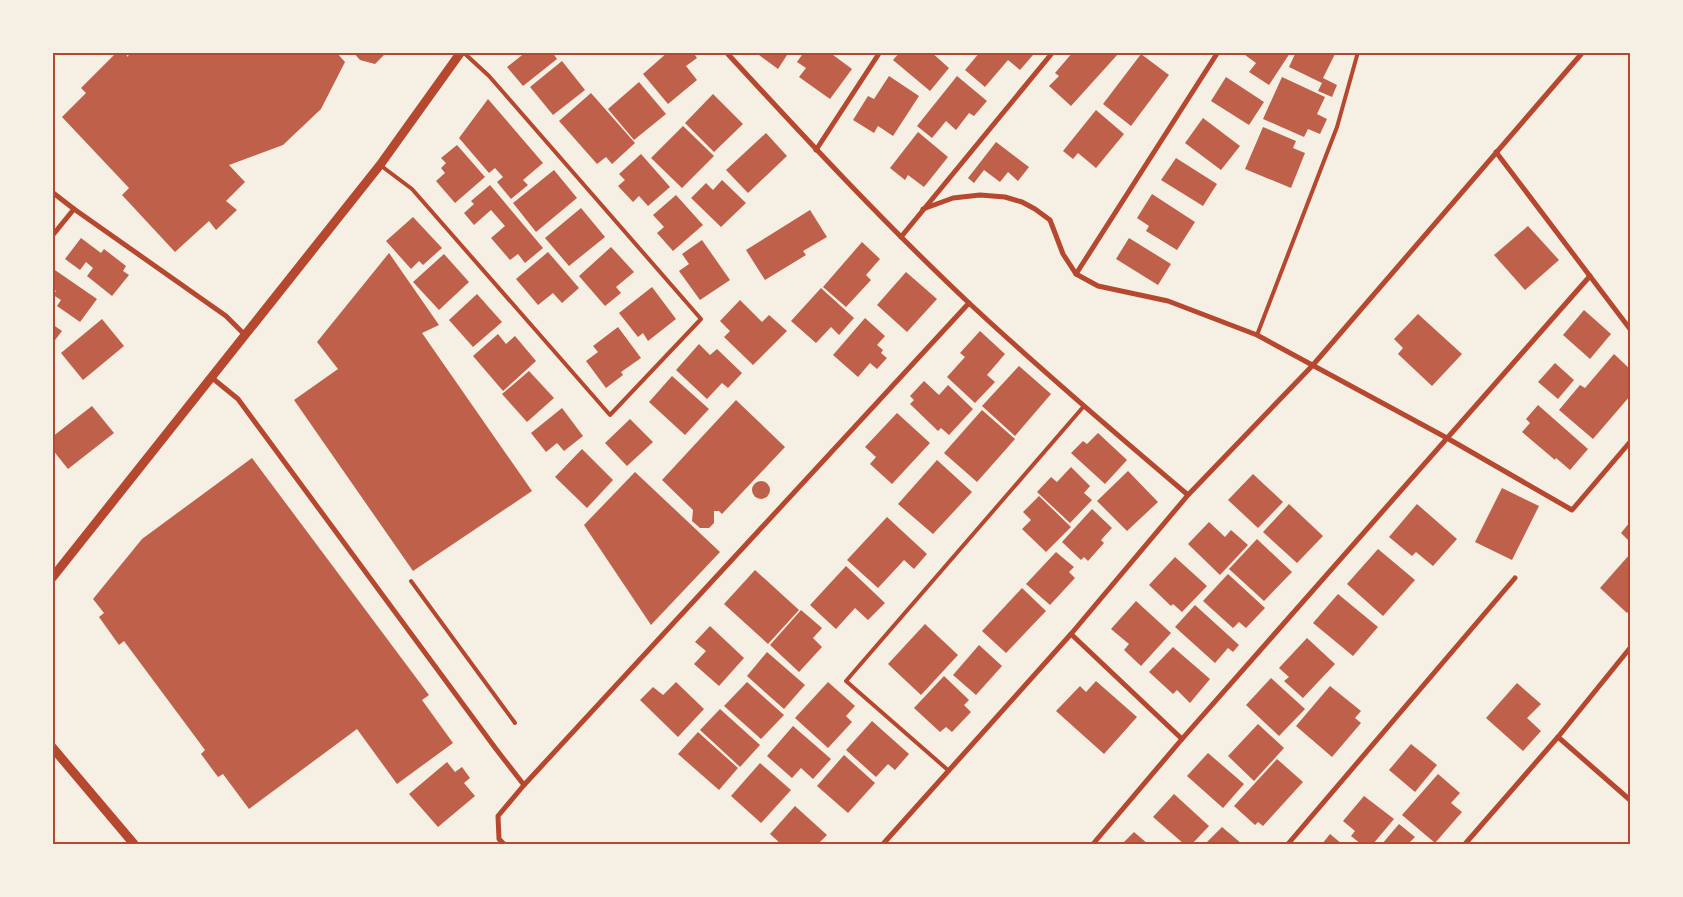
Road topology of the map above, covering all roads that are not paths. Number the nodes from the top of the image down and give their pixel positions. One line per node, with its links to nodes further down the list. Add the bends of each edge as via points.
1 (462, 52): 10 (street); 10 (lane, via 489,76 701,319 610,415 412,189)
2 (726, 52): 8 (street)
3 (880, 52): 8 (street)
4 (1053, 52): 13 (street)
5 (1218, 52): 16 (street)
6 (1358, 52): 20 (lane, via 1337,128)
7 (1583, 52): 9 (street)
8 (816, 150): 15 (street)
9 (1496, 152): 17 (street); 22 (street)
10 (380, 165): 21 (street)
11 (52, 192): 12 (street)
12 (74, 209): 14 (street); 21 (street, via 226,316)
13 (923, 209): 15 (street); 16 (street, via 953,198 980,195 1022,202 1050,220 1063,254)
14 (52, 236)
15 (901, 237): 18 (street)
16 (1076, 274): 20 (street, via 1098,286 1168,301)
17 (1590, 276): 19 (street); 25 (street)
18 (969, 303): 24 (street); 38 (street)
19 (1630, 329)
20 (1257, 334): 22 (street)
21 (245, 336): 23 (street)
22 (1314, 365): 25 (street); 27 (street)
23 (211, 377): 28 (street); 38 (street, via 238,399)
24 (1084, 406): 27 (street); 37 (lane, via 846,681)
25 (1447, 438): 26 (street, via 1572,510); 35 (street)
26 (1630, 442)
27 (1188, 496): 31 (street)
28 (52, 578)
29 (1515, 578): 44 (street)
30 (411, 581): 33 (lane)
31 (1071, 634): 35 (street); 37 (street)
32 (1630, 648): 34 (street)
33 (516, 723)
34 (1558, 737): 39 (street); 45 (street)
35 (1182, 739): 43 (street)
36 (52, 746): 40 (street)
37 (949, 771): 42 (street)
38 (524, 785): 41 (street, via 498,816 499,839)
39 (1630, 800)
40 (134, 844)
41 (504, 844)
42 (882, 844)
43 (1093, 844)
44 (1288, 844)
45 (1465, 844)

